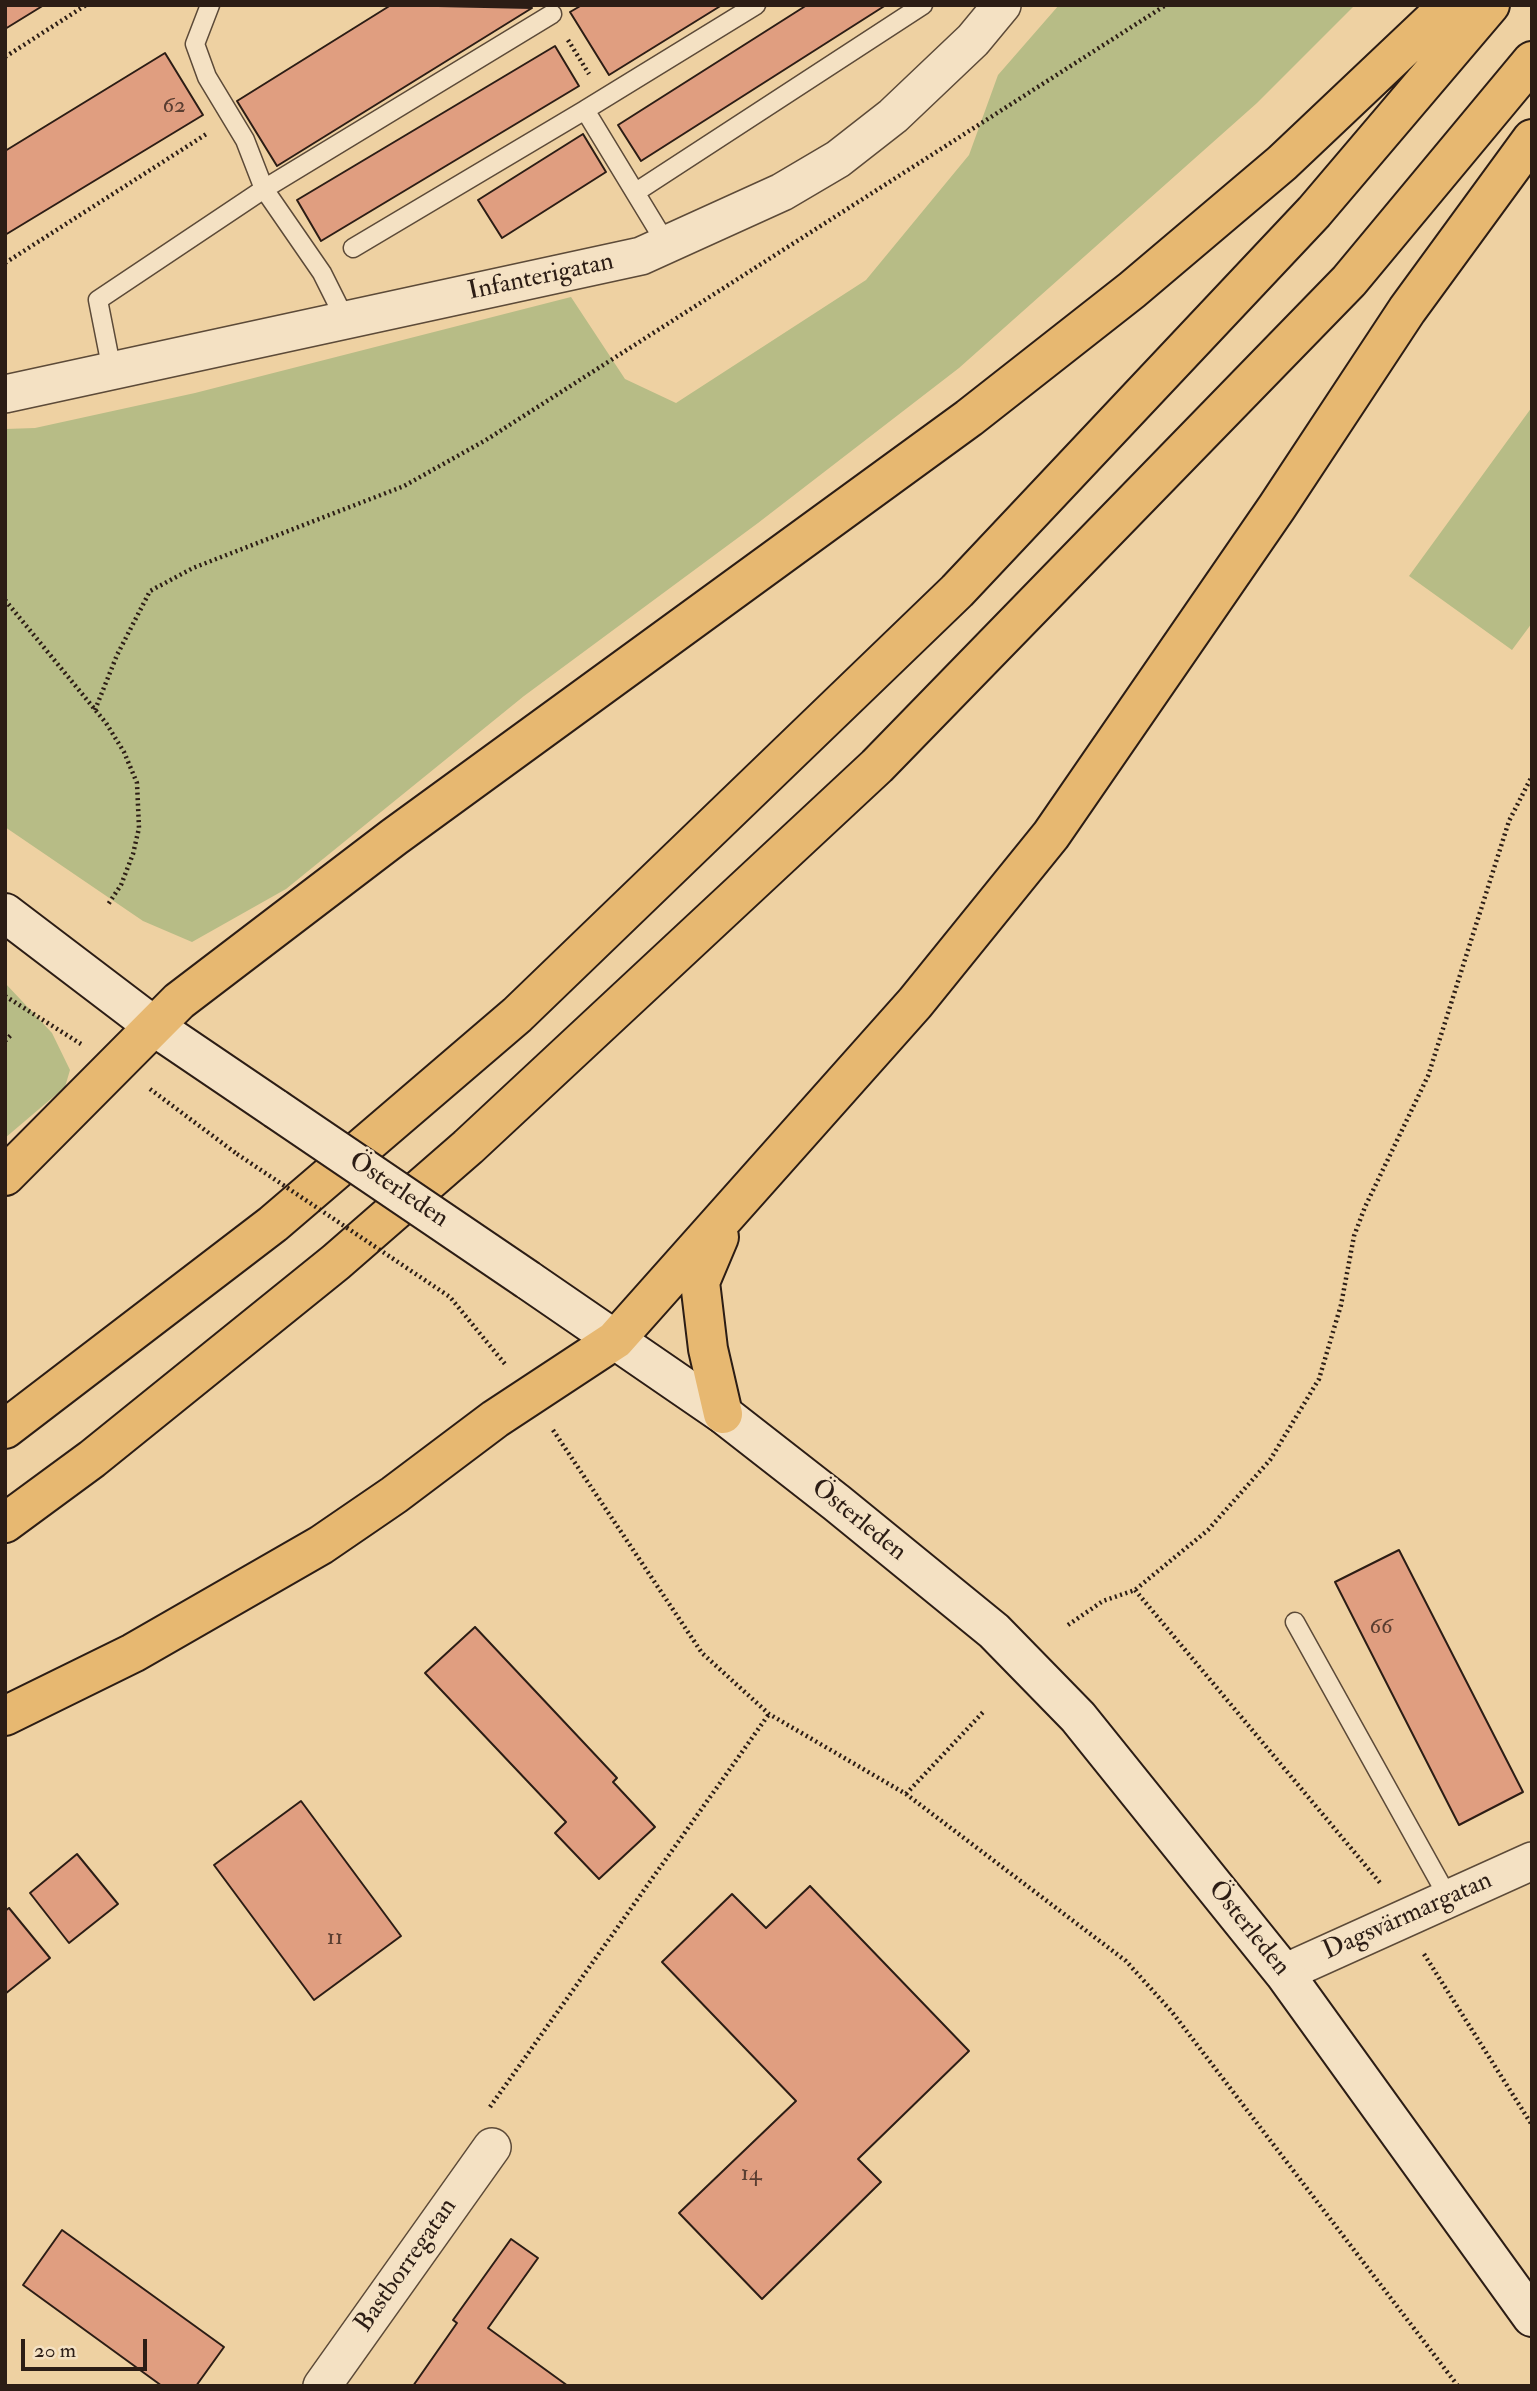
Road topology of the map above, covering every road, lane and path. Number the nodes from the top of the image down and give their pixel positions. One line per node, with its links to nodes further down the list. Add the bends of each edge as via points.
1 (86, 5): 10 (path)
2 (210, 5): 14 (lane, via 195,44 207,77)
3 (756, 5): 12 (lane)
4 (923, 5): 17 (lane)
5 (1002, 5): 18 (street, Infanterigatan, via 973,40 893,116 838,159 782,192)
6 (1166, 5): 25 (path, via 486,440 404,485 193,568 150,591)
7 (1449, 5): 30 (highway, via 1282,163 1132,290 958,426 394,837 179,1001)
8 (1490, 5): 39 (highway, via 1314,212 957,591 517,1015 273,1224)
9 (552, 14): 12 (path); 16 (lane)
10 (5, 57)
11 (1532, 61): 40 (highway, via 1349,281 877,766 448,1165 92,1459)
12 (604, 99): 13 (lane)
13 (585, 110): 17 (lane); 19 (lane)
14 (232, 118): 16 (lane); 20 (path)
15 (1532, 139): 35 (highway, via 1408,310 1051,835 915,1003)
16 (264, 188): 21 (lane, via 322,273); 22 (lane, via 98,300)
17 (636, 192): 18 (lane)
18 (667, 245): 21 (street, Infanterigatan, via 641,256)
19 (353, 248)
20 (5, 263)
21 (346, 321): 22 (street, Infanterigatan)
22 (112, 371): 23 (street, Infanterigatan)
23 (5, 394)
24 (5, 600): 25 (path)
25 (95, 710): 27 (path, via 124,752 139,800 133,854)
26 (1532, 776): 41 (path, via 1509,821 1428,1076 1358,1226 1319,1379 1270,1460 1241,1496 1172,1562)
27 (107, 906)
28 (5, 913): 30 (main road, Österleden)
29 (5, 996): 33 (path)
30 (155, 1027): 33 (highway); 36 (main road, Österleden, bridge)
31 (12, 1034): 32 (path)
32 (5, 1041)
33 (113, 1065): 34 (highway); 37 (path, bridge, via 450,1297)
34 (5, 1176)
35 (730, 1213): 36 (highway); 38 (highway, via 699,1282)
36 (615, 1339): 37 (highway); 38 (main road, Österleden)
37 (530, 1396): 45 (path, via 702,1653); 46 (highway, via 394,1495 251,1588)
38 (723, 1413): 51 (main road, Österleden, via 994,1631 1078,1717)
39 (5, 1429)
40 (5, 1523)
41 (1135, 1590): 43 (path, via 1102,1601); 50 (path, via 1374,1874)
42 (1295, 1622): 49 (lane)
43 (1068, 1625)
44 (985, 1710): 47 (path)
45 (769, 1714): 47 (path); 53 (path, via 471,2133)
46 (5, 1716)
47 (906, 1794): 56 (path, via 1126,1961 1172,2012)
48 (1532, 1861): 49 (street, Dagsvärmargatan)
49 (1450, 1899): 50 (street, Dagsvärmargatan)
50 (1403, 1920): 51 (street, Dagsvärmargatan); 52 (path)
51 (1284, 1973): 54 (main road, Österleden)
52 (1532, 2125)
53 (492, 2147): 55 (street, Bastborregatan)
54 (1532, 2317)
55 (322, 2386)
56 (1458, 2386)

